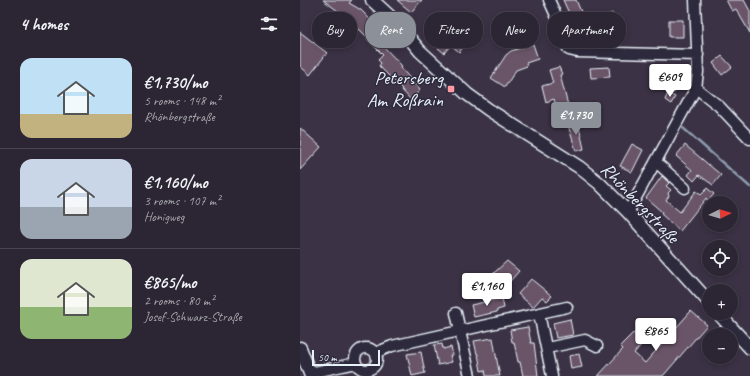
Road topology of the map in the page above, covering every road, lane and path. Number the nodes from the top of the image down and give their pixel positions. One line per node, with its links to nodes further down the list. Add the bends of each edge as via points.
1 (372, 0): 9 (street, Rhönbergstraße, via 396,22 420,51 467,94 578,167 599,183)
2 (549, 0): 4 (street, via 569,50)
3 (695, 0): 4 (street)
4 (698, 55): 5 (street)
5 (696, 88): 6 (street, via 719,106); 7 (street)
6 (750, 139)
7 (656, 162): 8 (street); 9 (street)
8 (685, 188)
9 (628, 212): 10 (street, Rhönbergstraße)
10 (702, 294)
11 (567, 307): 13 (street)
12 (456, 313): 15 (street)
13 (539, 314): 15 (street); 18 (street)
14 (725, 320): 19 (street)
15 (460, 331): 20 (street, via 392,346); 24 (street)
16 (596, 346): 18 (street, via 585,340)
17 (300, 348): 23 (street)
18 (547, 348): 25 (street)
19 (750, 348)
20 (375, 353): 21 (street, via 368,348 359,350 356,354); 22 (street, via 376,362)
21 (356, 363): 22 (street); 23 (street)
22 (368, 373)
23 (310, 375)
24 (470, 376)
25 (552, 376)

